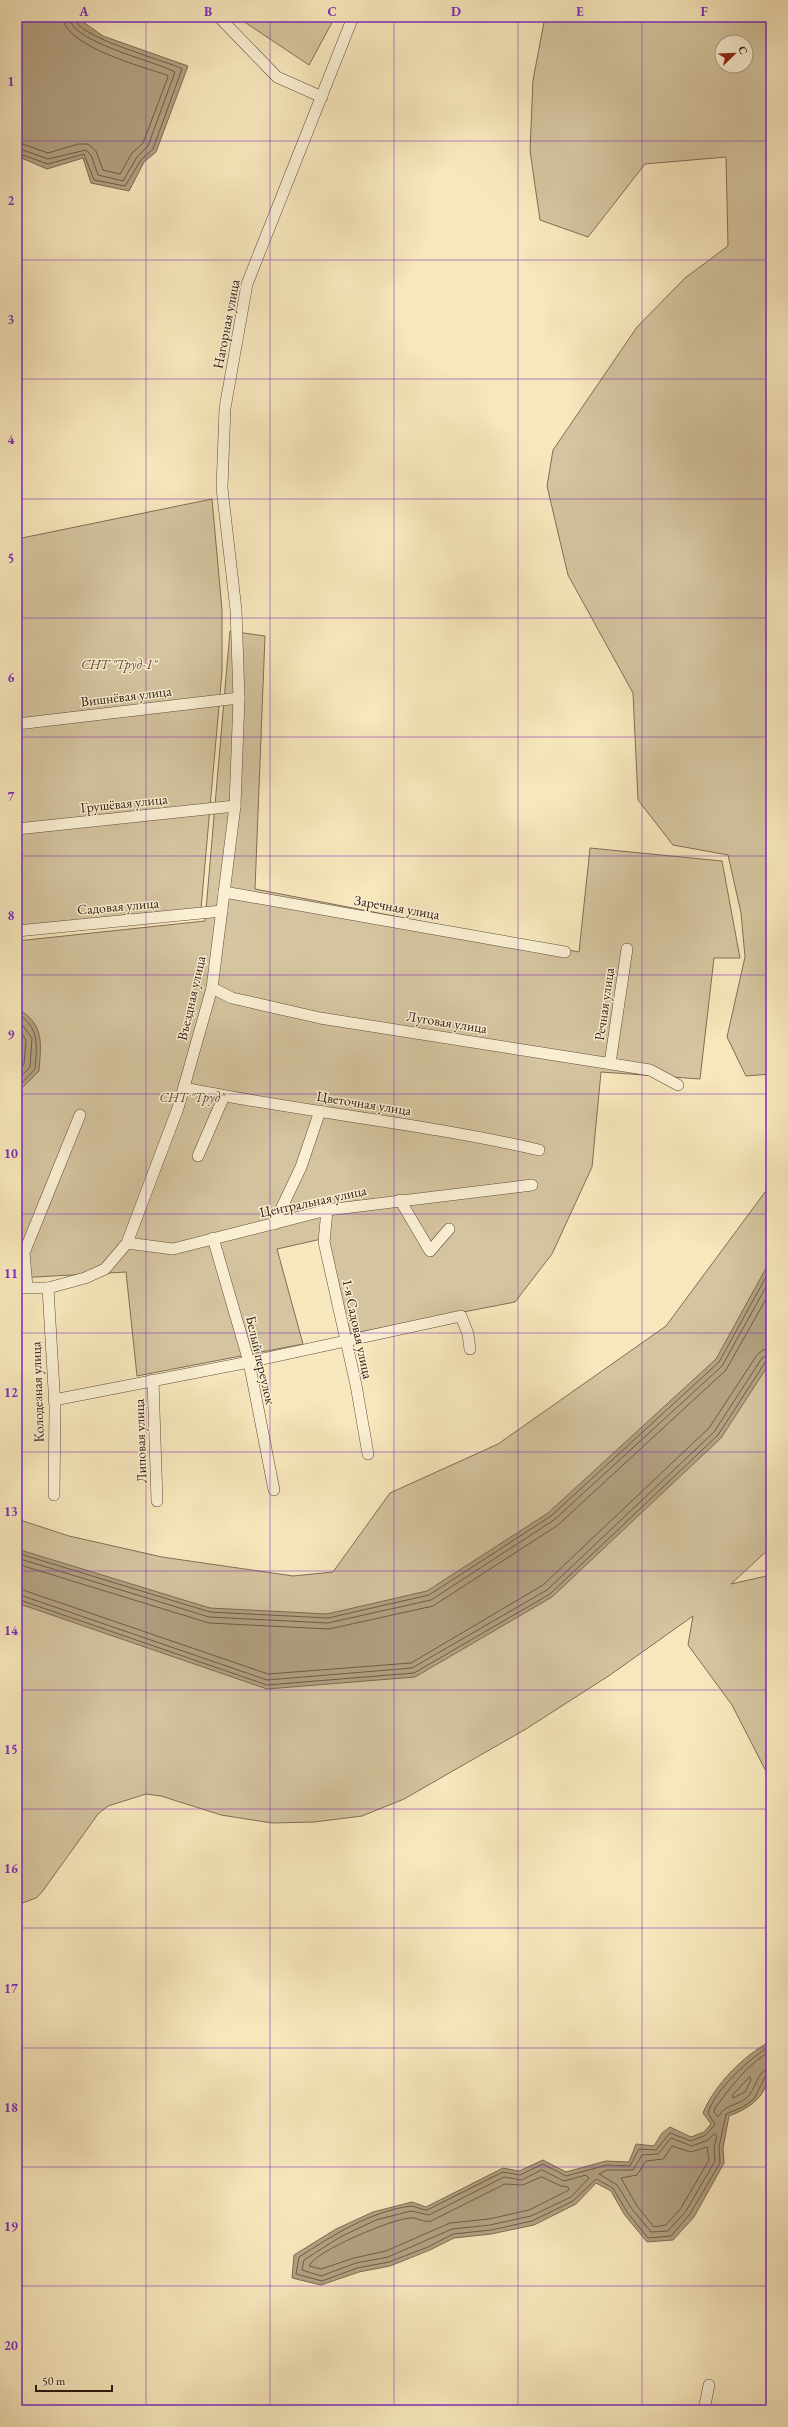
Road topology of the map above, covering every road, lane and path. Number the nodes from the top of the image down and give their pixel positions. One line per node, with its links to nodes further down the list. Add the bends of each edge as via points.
1 (219, 17): 3 (street, via 277,77)
2 (353, 17): 3 (street, Нагорная улица)
3 (322, 97): 4 (street, Нагорная улица, via 247,284 225,408 223,491 236,610)
4 (236, 656): 5 (street, Въездная улица)
5 (238, 698): 6 (street, Вишнёвая улица); 7 (street, Въездная улица)
6 (17, 724)
7 (235, 806): 8 (street, Грушёвая улица); 9 (street, Въездная улица)
8 (17, 829)
9 (224, 892): 10 (street, Въездная улица); 13 (street, Заречная улица)
10 (222, 911): 11 (street, Садовая улица); 14 (street, Въездная улица)
11 (17, 931)
12 (627, 949): 15 (street, Речная улица)
13 (565, 952)
14 (212, 988): 15 (street, Луговая улица, via 232,998 320,1018); 17 (street, Въездная улица)
15 (610, 1063): 16 (street, Луговая улица, via 650,1070)
16 (678, 1085)
17 (184, 1088): 18 (street, Цветочная улица); 29 (street, Въездная улица)
18 (224, 1096): 19 (street, Цветочная улица); 22 (street)
19 (320, 1111): 21 (street, Цветочная улица, via 479,1136); 26 (street, via 301,1167)
20 (80, 1115): 30 (street, via 24,1253)
21 (539, 1150)
22 (198, 1156)
23 (532, 1185): 24 (street, Центральная улица)
24 (400, 1200): 25 (street, Центральная улица); 27 (street, via 430,1251)
25 (327, 1210): 26 (street, Центральная улица); 32 (street, 1-я Садовая улица, via 324,1242)
26 (274, 1224): 28 (street, Центральная улица)
27 (449, 1229)
28 (214, 1238): 29 (street, Центральная улица, via 173,1250); 34 (street, Белый переулок)
29 (127, 1243): 31 (street, Въездная улица, via 105,1269 85,1278)
30 (22, 1288): 31 (street, Въездная улица)
31 (48, 1288): 36 (street, Колодезная улица)
32 (345, 1341): 33 (street, via 461,1316 468,1334); 34 (street); 37 (street, 1-я Садовая улица)
33 (470, 1349)
34 (249, 1362): 35 (street); 38 (street, Белый переулок)
35 (153, 1380): 36 (street); 40 (street, Липовая улица)
36 (54, 1400): 39 (street, Колодезная улица)
37 (368, 1454)
38 (274, 1490)
39 (54, 1495)
40 (157, 1501)
41 (709, 2385): 42 (street)
42 (704, 2410)

